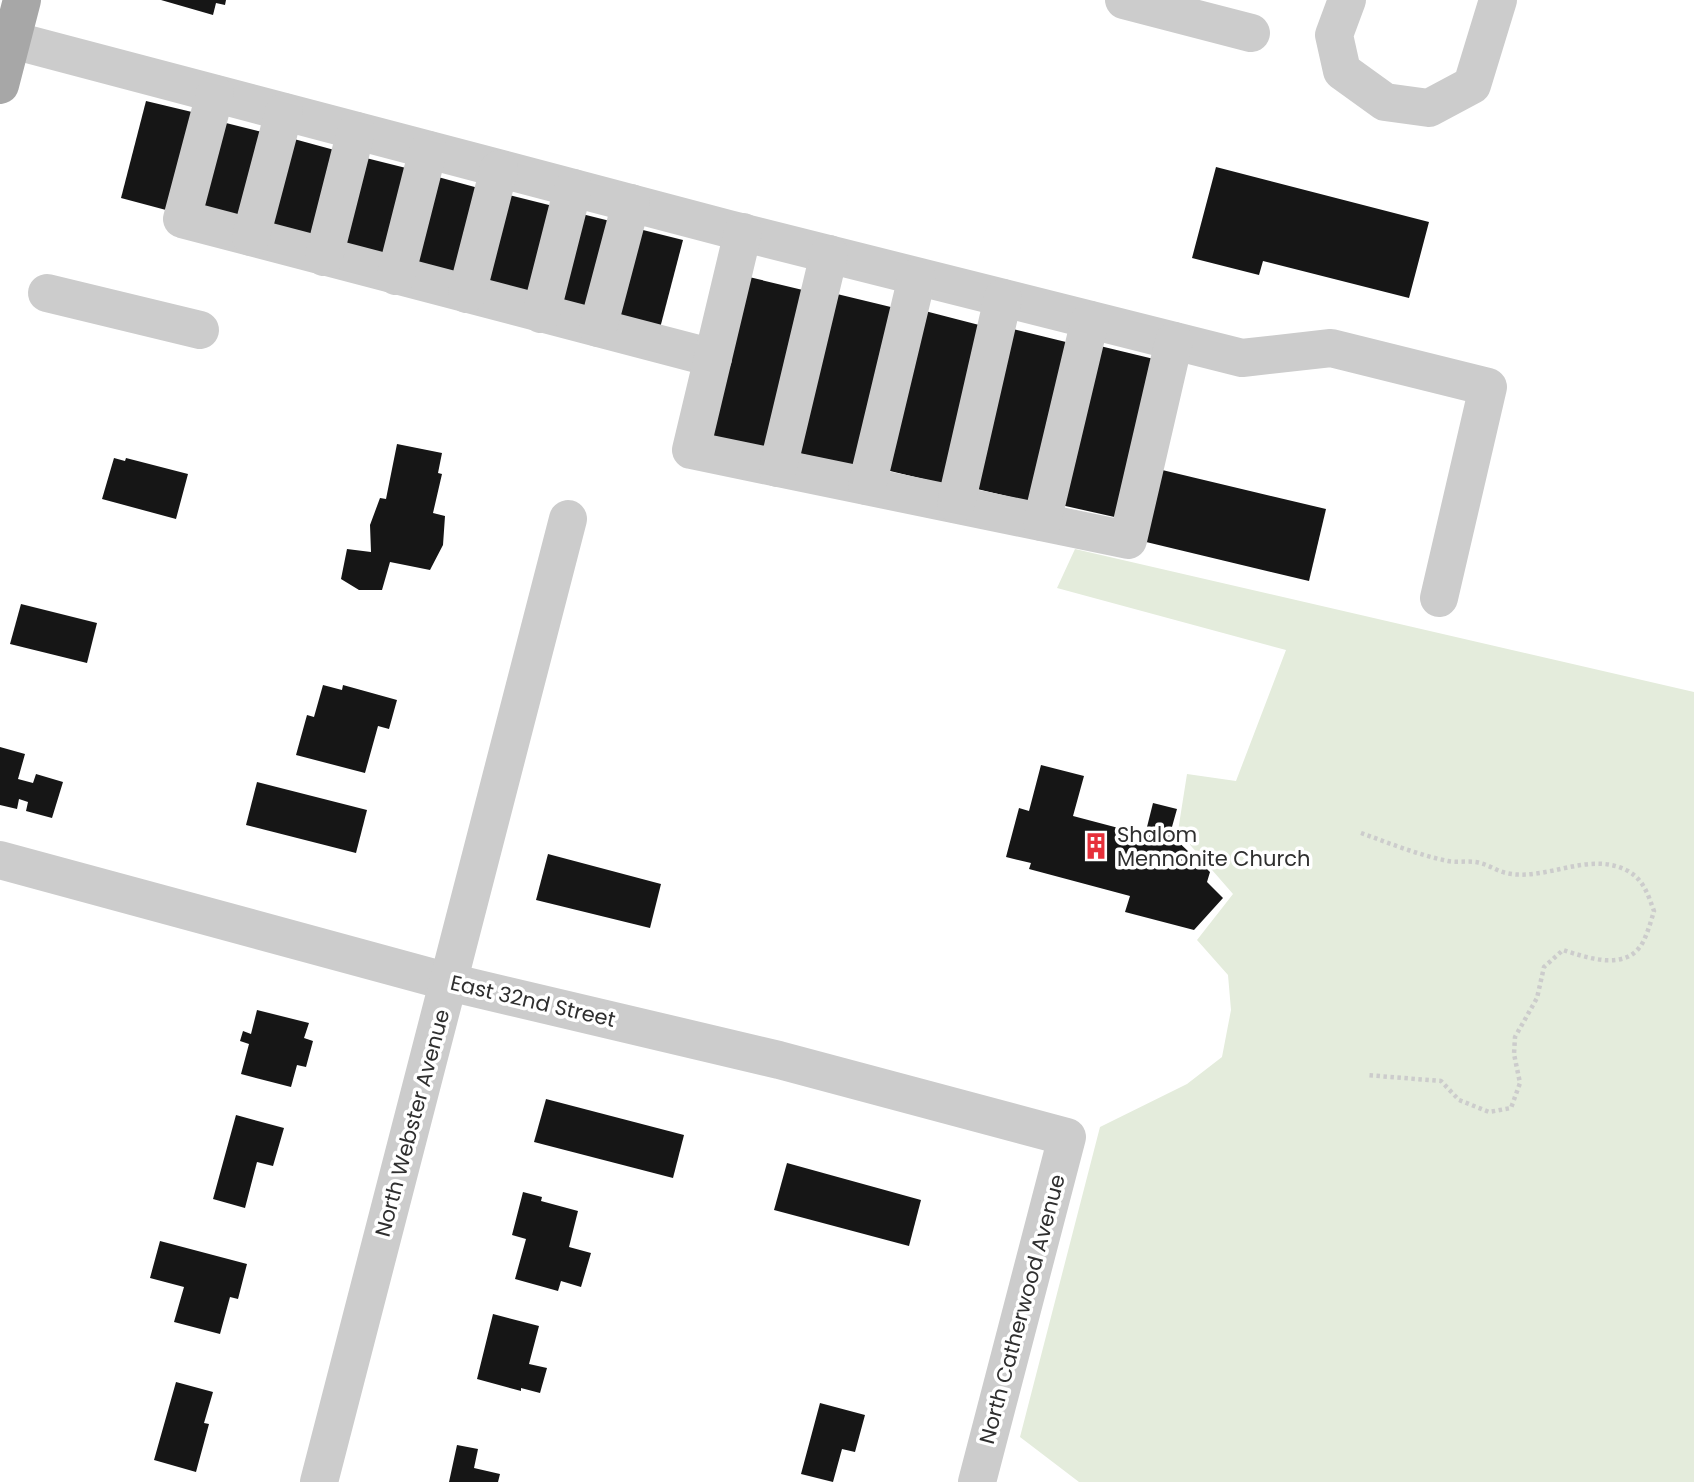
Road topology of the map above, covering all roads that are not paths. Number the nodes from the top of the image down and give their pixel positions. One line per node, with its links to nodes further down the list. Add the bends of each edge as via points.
1 (22, 0): 6 (main road)
2 (1124, 0): 5 (street)
3 (1347, 0): 4 (street, via 1334,35 1342,71 1385,102 1429,108 1472,85)
4 (1498, 0)
5 (1251, 33)
6 (12, 40): 7 (main road); 8 (street)
7 (0, 85)
8 (215, 94): 9 (street); 16 (street, via 182,219)
9 (284, 111): 10 (street); 16 (street)
10 (356, 131): 11 (street); 18 (street)
11 (428, 150): 12 (street); 19 (street)
12 (499, 169): 13 (street); 22 (street)
13 (573, 188): 14 (street); 24 (street)
14 (631, 203): 15 (street); 26 (street)
15 (743, 232): 17 (street); 29 (street)
16 (251, 237): 18 (street)
17 (829, 254): 20 (street); 30 (street)
18 (324, 257): 19 (street)
19 (396, 276): 22 (street)
20 (917, 277): 23 (street); 31 (street)
21 (47, 293): 27 (street)
22 (467, 294): 24 (street)
23 (1003, 298): 25 (street); 32 (street)
24 (541, 313): 26 (street)
25 (1090, 320): 28 (street); 34 (street)
26 (598, 328): 29 (street)
27 (200, 330)
28 (1174, 341): 34 (street, via 1129,540); 35 (street, via 1242,358 1331,348 1488,387)
29 (713, 358): 30 (street, via 691,450)
30 (778, 468): 31 (street)
31 (867, 486): 32 (street)
32 (956, 504): 34 (street)
33 (568, 519): 37 (street, North Webster Avenue)
34 (1042, 522)
35 (1439, 598)
36 (0, 860): 37 (street, East 32nd Street)
37 (449, 982): 38 (street, East 32nd Street, via 779,1060); 39 (street, North Webster Avenue)
38 (1067, 1137): 40 (street, North Catherwood Avenue)
39 (319, 1482)
40 (977, 1482)

